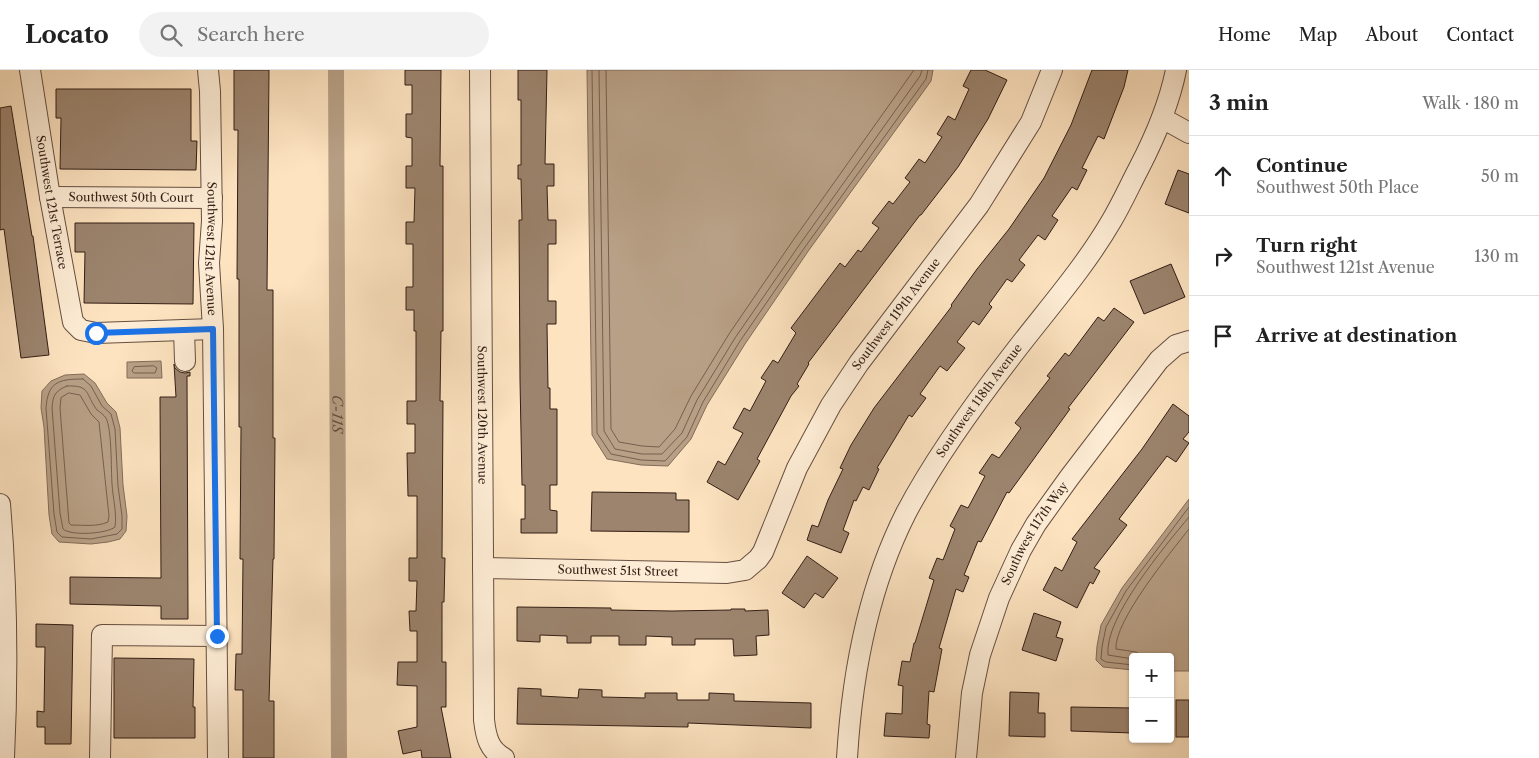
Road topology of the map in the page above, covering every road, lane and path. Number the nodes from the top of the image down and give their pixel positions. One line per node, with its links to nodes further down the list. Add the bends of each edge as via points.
1 (30, 70): 8 (street, Southwest 121st Terrace)
2 (208, 70): 9 (street, Southwest 121st Avenue)
3 (480, 70): 16 (street, Southwest 120th Avenue)
4 (1052, 70): 15 (street, Southwest 119th Avenue, via 1031,122 984,198 831,405 797,468 763,552)
5 (1176, 70): 6 (street, Southwest 118th Avenue)
6 (1162, 118): 7 (street); 22 (street, Southwest 118th Avenue, via 1112,221 955,433 906,514 889,553 864,634 855,678)
7 (1189, 133)
8 (50, 197): 9 (street, Southwest 50th Court); 11 (street, Southwest 121st Terrace, via 72,319 81,330 96,333)
9 (212, 198): 10 (street, Southwest 121st Avenue, via 209,263)
10 (213, 329): 11 (street); 17 (street, Southwest 121st Avenue)
11 (184, 330): 13 (street)
12 (1183, 343): 23 (street, Southwest 117th Way, via 1158,360 1036,524 1021,550 999,598 980,655 972,693)
13 (185, 360)
14 (0, 504): 19 (street, via 6,625)
15 (752, 565): 16 (street, Southwest 51st Street, via 727,573)
16 (483, 568): 18 (street, Southwest 120th Avenue, via 484,720 487,739)
17 (217, 636): 20 (street, via 102,635); 21 (street, Southwest 121st Avenue)
18 (502, 756)
19 (4, 758)
20 (100, 758)
21 (218, 758)
22 (847, 758)
23 (966, 758)

